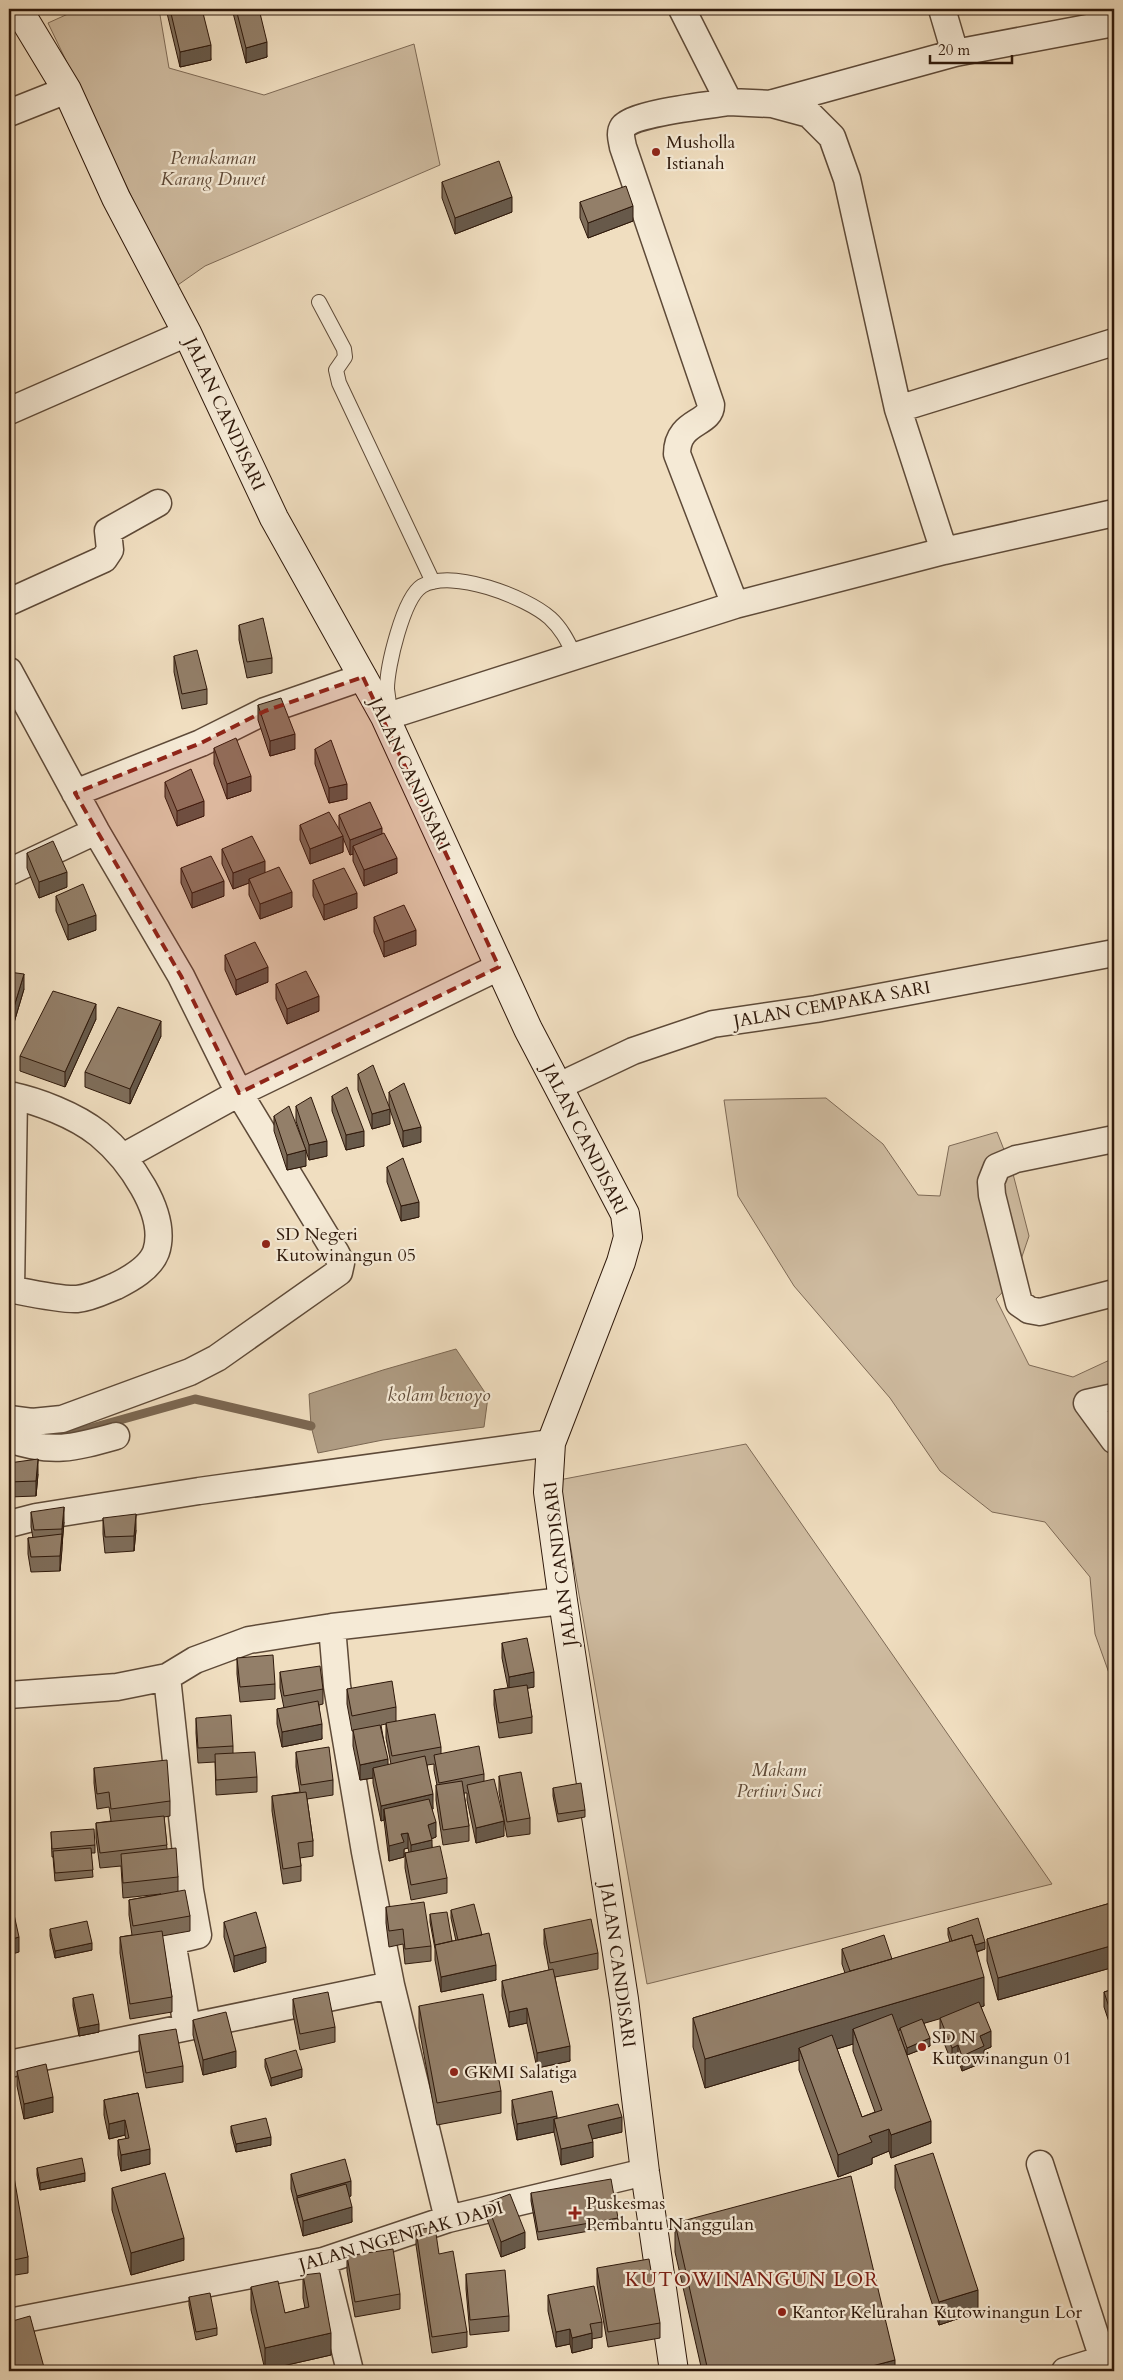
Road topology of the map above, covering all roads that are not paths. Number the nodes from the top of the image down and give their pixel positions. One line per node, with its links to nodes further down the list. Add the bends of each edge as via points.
1 (682, 9): 7 (street)
2 (942, 9): 5 (street)
3 (19, 10): 6 (street, JALAN CANDISARI)
4 (1114, 23): 5 (street)
5 (955, 53): 8 (street)
6 (67, 90): 9 (street); 11 (street, JALAN CANDISARI, via 116,198)
7 (729, 102): 8 (street); 20 (street, via 643,117 627,124 621,133 711,405 708,414 684,430 677,454)
8 (772, 104): 13 (street, via 808,114 832,137 847,179)
9 (9, 113)
10 (320, 302): 18 (lane, via 344,350 345,357 336,370 339,383)
11 (187, 333): 14 (street); 23 (street, JALAN CANDISARI, via 274,518)
12 (1114, 342): 13 (street)
13 (898, 409): 17 (street)
14 (9, 411)
15 (158, 503): 19 (street, via 108,531 110,550 104,559)
16 (1114, 513): 17 (street)
17 (944, 551): 20 (street)
18 (433, 582): 21 (lane, via 449,579 472,582 527,604 549,618 564,634); 24 (lane, via 421,586 414,594 394,647 387,688)
19 (9, 602)
20 (735, 605): 21 (street)
21 (575, 656): 24 (street)
22 (9, 671): 25 (street)
23 (363, 677): 24 (street, JALAN CANDISARI); 25 (street, via 265,711 201,743)
24 (387, 716): 29 (street, JALAN CANDISARI)
25 (75, 793): 26 (street)
26 (96, 831): 27 (street); 31 (street, via 181,976)
27 (9, 872)
28 (1114, 953): 30 (street, JALAN CEMPAKA SARI, via 816,1009 713,1024 632,1051)
29 (499, 967): 30 (street, JALAN CANDISARI); 31 (street)
30 (559, 1086): 43 (street, JALAN CANDISARI, via 625,1214 628,1237)
31 (239, 1093): 34 (street); 39 (street, via 336,1253 341,1263 340,1270 203,1366)
32 (11, 1096): 34 (street, via 51,1106 98,1133); 35 (street)
33 (1114, 1139): 36 (street, via 1016,1159 998,1167 991,1182 1019,1304 1040,1312)
34 (123, 1157): 35 (street, via 148,1197 158,1226 155,1253 136,1276 102,1292 76,1299)
35 (10, 1289)
36 (1114, 1293)
37 (1114, 1397): 42 (street, via 1088,1404)
38 (9, 1418): 39 (street, via 32,1422)
39 (64, 1434): 40 (street); 41 (street, via 34,1447)
40 (116, 1436)
41 (9, 1439)
42 (1114, 1440)
43 (551, 1443): 44 (street, via 199,1491); 45 (street, JALAN CANDISARI, via 548,1492)
44 (9, 1524)
45 (563, 1600): 46 (street); 53 (street, JALAN CANDISARI, via 624,1999)
46 (332, 1626): 47 (street, via 249,1640 195,1660); 49 (street, via 337,1686)
47 (167, 1677): 48 (street, via 117,1687); 50 (street, via 190,1890 198,1935 172,1941)
48 (9, 1695)
49 (391, 1985): 50 (street); 54 (street)
50 (186, 2027): 51 (street)
51 (9, 2064)
52 (1040, 2164): 57 (street)
53 (645, 2172): 54 (street, JALAN NGENTAK DADI); 59 (street, JALAN CANDISARI)
54 (448, 2219): 55 (street, JALAN NGENTAK DADI)
55 (323, 2262): 56 (street, JALAN NGENTAK DADI); 58 (street)
56 (9, 2322)
57 (1109, 2357): 60 (street)
58 (350, 2371)
59 (674, 2371)
60 (1065, 2371)

